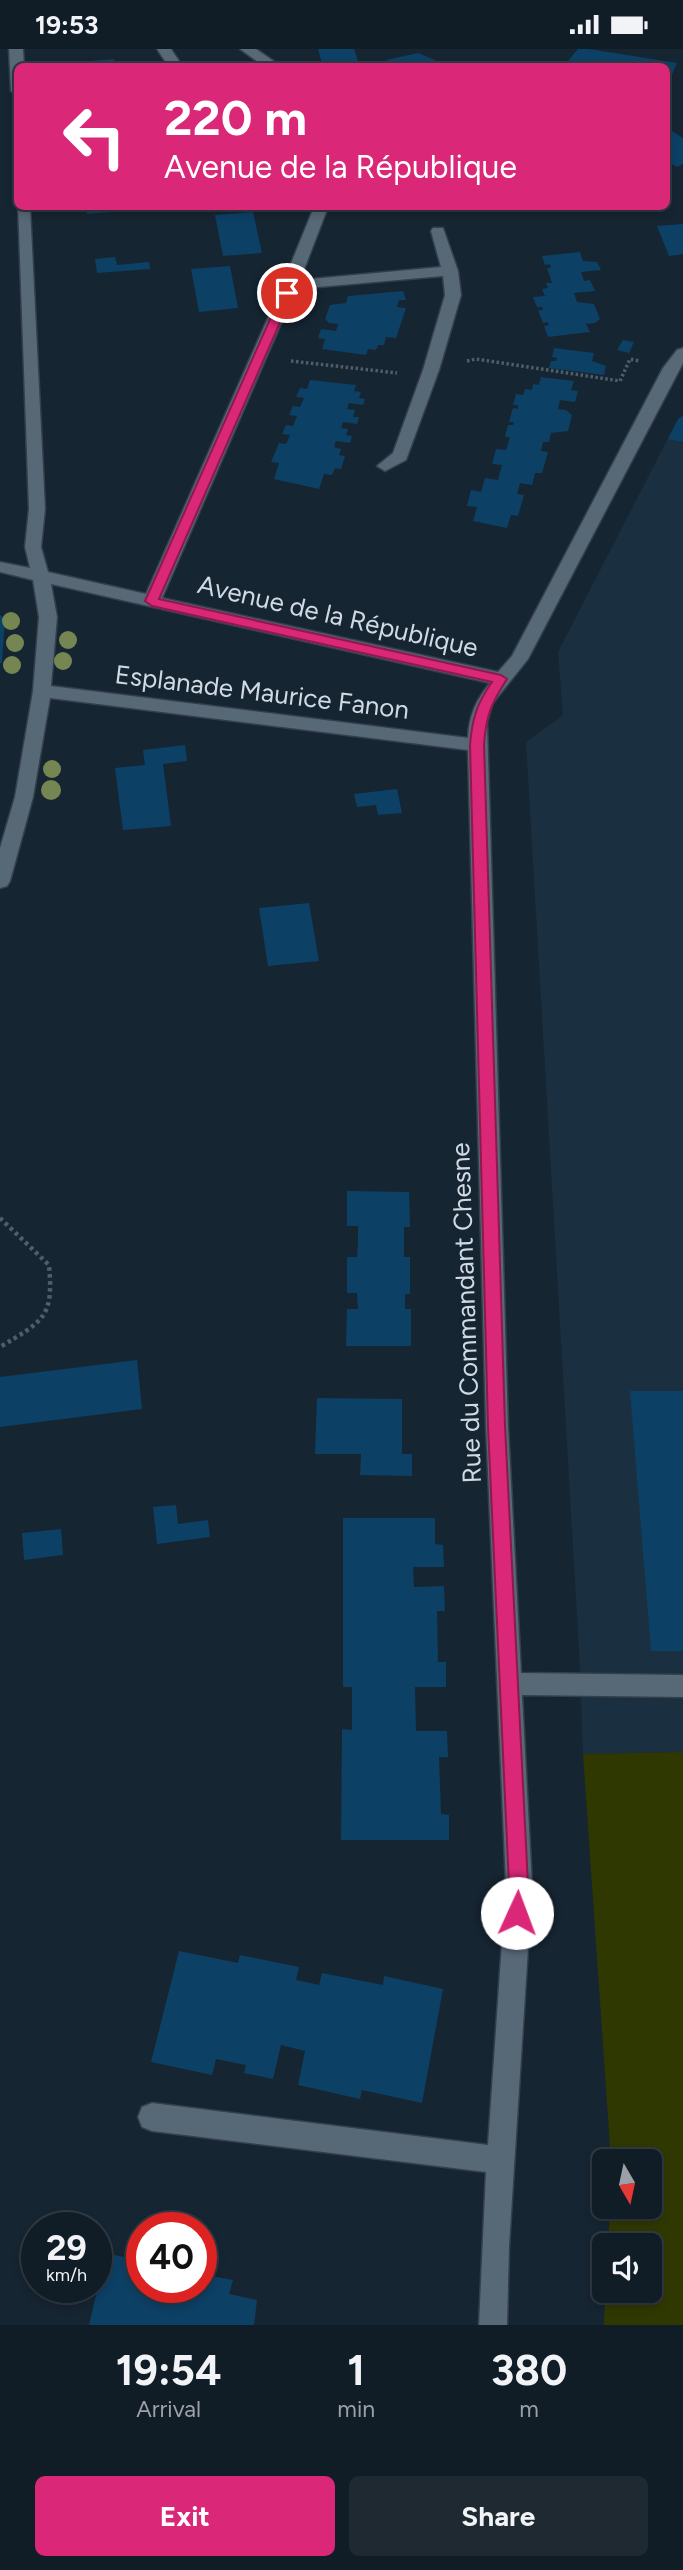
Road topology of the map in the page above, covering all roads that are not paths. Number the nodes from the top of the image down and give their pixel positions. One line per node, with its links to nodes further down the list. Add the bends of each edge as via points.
1 (247, 49): 2 (street)
2 (269, 63)
3 (23, 210): 11 (street, via 37,509 33,547)
4 (320, 210): 7 (street)
5 (438, 231): 6 (street)
6 (450, 271): 7 (street); 9 (street, via 453,295 431,370 400,456)
7 (290, 285): 12 (street)
8 (683, 353): 13 (street, Rue du Commandant Chesne, via 519,659)
9 (385, 466)
10 (0, 567): 11 (street, Avenue de la République)
11 (41, 576): 12 (street, Avenue de la République); 14 (street, via 48,617)
12 (152, 601): 13 (street, Avenue de la République)
13 (501, 679): 15 (street, Rue du Commandant Chesne, via 484,702)
14 (42, 691): 15 (street, Esplanade Maurice Fanon); 16 (street, via 24,797)
15 (477, 745): 17 (street, Rue du Commandant Chesne)
16 (0, 881)
17 (509, 1684): 18 (street); 20 (street, Rue du Commandant Chesne, via 519,1885)
18 (683, 1686)
19 (152, 2117): 20 (street)
20 (500, 2160): 21 (street, Rue du Commandant Chesne)
21 (492, 2325)

